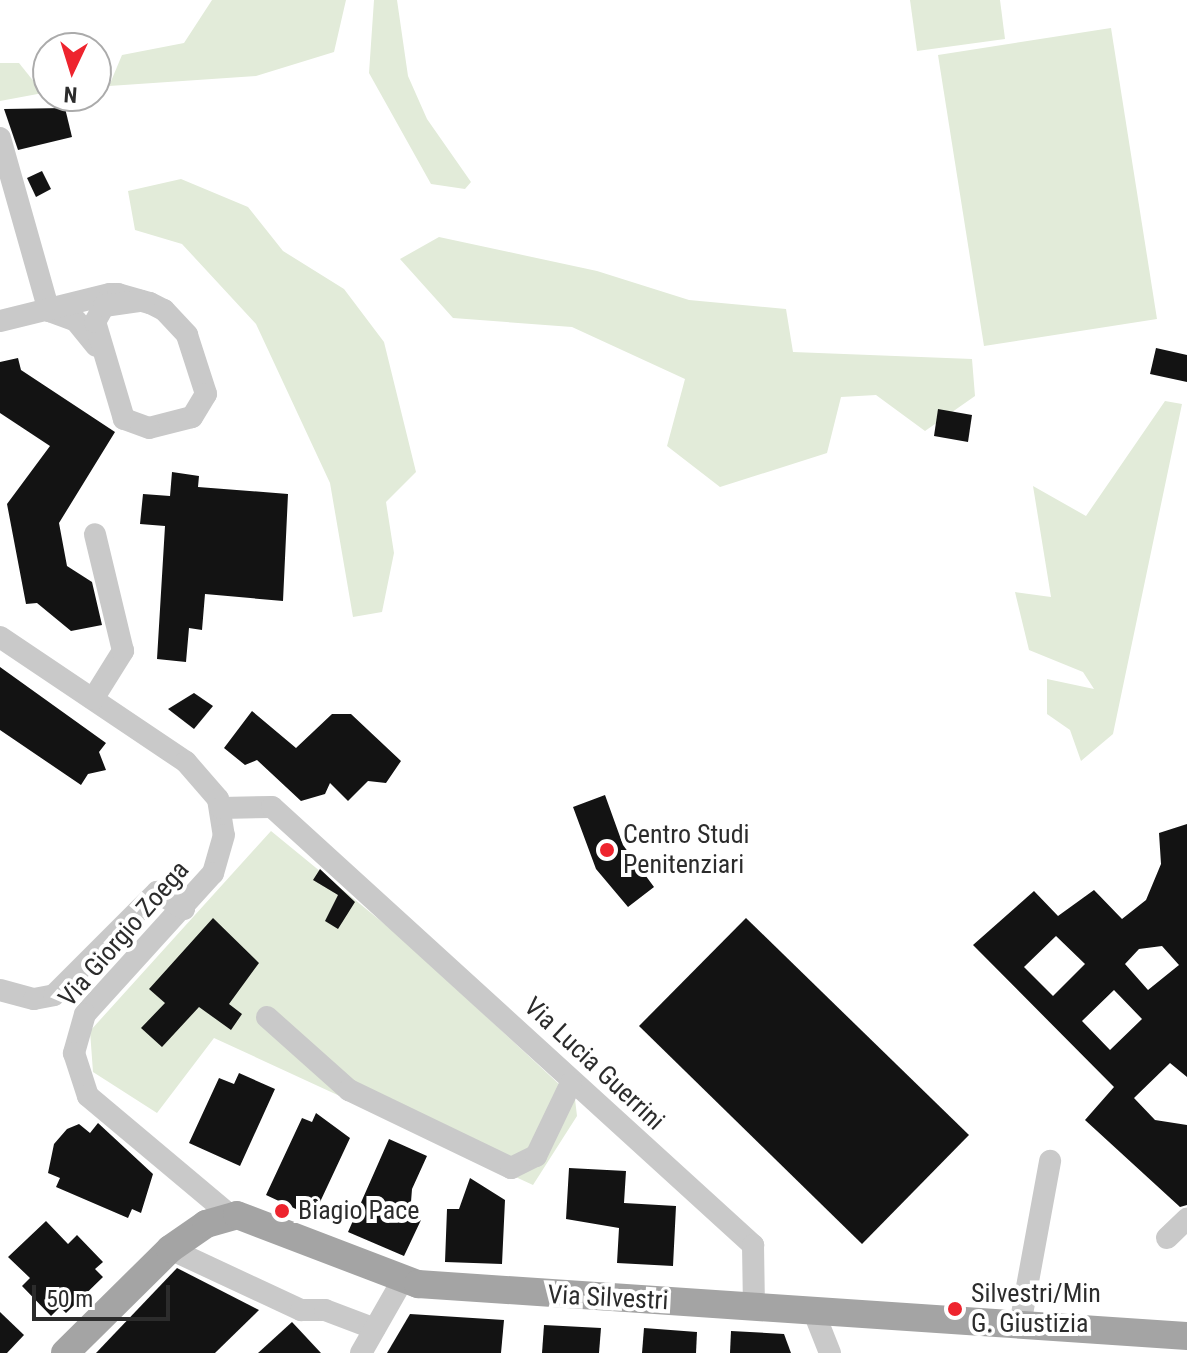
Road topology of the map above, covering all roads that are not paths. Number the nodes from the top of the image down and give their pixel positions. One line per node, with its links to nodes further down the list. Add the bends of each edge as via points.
1 (0, 138): 3 (street)
2 (141, 301): 3 (street, via 110,294); 5 (street, via 97,311); 5 (street, via 171,315 187,335 206,390 197,413 149,428 132,425)
3 (49, 311): 4 (street); 5 (street, via 76,321)
4 (0, 321)
5 (96, 346)
6 (95, 534): 8 (street, via 123,651)
7 (0, 637): 8 (street)
8 (93, 699): 9 (street, via 193,768)
9 (221, 808): 10 (street, Via Giorgio Zoega, via 217,867); 13 (street, Via Lucia Guerrini, via 272,807 356,879)
10 (184, 909): 11 (street, via 157,892 54,995 34,999); 15 (street, Via Giorgio Zoega, via 85,1014 74,1043 76,1075 88,1096)
11 (0, 990)
12 (267, 1017): 13 (street, via 349,1090 501,1166 521,1168 536,1156)
13 (571, 1083): 20 (street, Via Lucia Guerrini, via 753,1245)
14 (1050, 1161): 22 (street)
15 (230, 1215): 18 (main road); 19 (main road, Via Silvestri, via 269,1223)
16 (1187, 1219): 17 (street)
17 (1167, 1238)
18 (170, 1249): 23 (street, via 301,1310 325,1310); 25 (main road)
19 (402, 1281): 20 (main road, Via Silvestri); 23 (street)
20 (754, 1306): 21 (main road, Via Silvestri)
21 (813, 1310): 22 (main road, Via Silvestri); 27 (street)
22 (1020, 1325): 24 (main road)
23 (375, 1329): 26 (street)
24 (1187, 1336)
25 (65, 1353)
26 (361, 1353)
27 (830, 1353)

